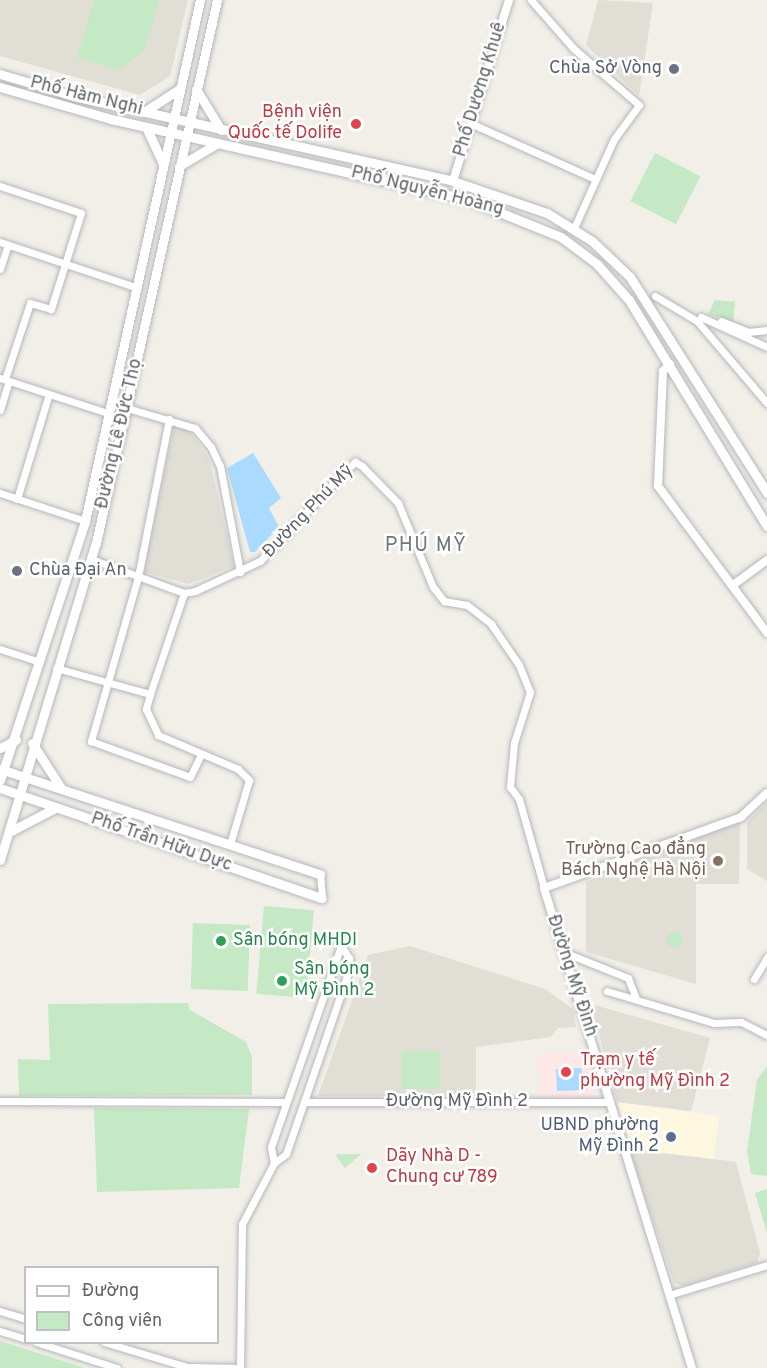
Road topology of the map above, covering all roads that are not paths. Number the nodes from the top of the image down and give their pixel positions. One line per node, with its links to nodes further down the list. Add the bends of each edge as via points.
1 (200, 0): 7 (main road, Đường Lê Đức Thọ)
2 (217, 0): 8 (main road, Đường Lê Đức Thọ)
3 (509, 0): 12 (street, Phố Dương Khuê)
4 (531, 0): 22 (street, via 574,49 639,105)
5 (5, 75): 6 (street); 9 (main road, Phố Hàm Nghi)
6 (3, 88): 13 (main road, Phố Hàm Nghi)
7 (179, 88): 9 (main road); 10 (main road, Đường Lê Đức Thọ)
8 (196, 89): 11 (main road, Đường Lê Đức Thọ); 14 (main road)
9 (144, 112): 10 (main road, Phố Hàm Nghi)
10 (173, 118): 11 (main road, Phố Hàm Nghi); 15 (main road, Đường Lê Đức Thọ)
11 (189, 123): 14 (main road, Phố Nguyễn Hoàng); 16 (main road, Đường Lê Đức Thọ)
12 (470, 123): 22 (street); 23 (street, Phố Dương Khuê)
13 (146, 127): 15 (main road, Phố Hàm Nghi); 19 (main road)
14 (221, 130): 18 (main road, Phố Nguyễn Hoàng)
15 (170, 132): 16 (main road, Phố Hàm Nghi); 19 (main road, Đường Lê Đức Thọ)
16 (186, 136): 17 (main road, Phố Nguyễn Hoàng); 20 (main road, Đường Lê Đức Thọ)
17 (216, 144): 20 (main road); 21 (main road, Phố Nguyễn Hoàng)
18 (377, 163): 21 (street); 23 (main road, Phố Nguyễn Hoàng)
19 (163, 164): 30 (main road, Đường Lê Đức Thọ)
20 (179, 166): 38 (main road, Đường Lê Đức Thọ)
21 (374, 178): 34 (main road, Phố Nguyễn Hoàng, via 493,206 561,237 615,282)
22 (595, 179): 25 (street)
23 (453, 181): 25 (main road, Phố Nguyễn Hoàng, via 519,200)
24 (0, 186): 28 (street, via 81,213)
25 (574, 228): 43 (main road, Phố Nguyễn Hoàng, via 620,265 651,305)
26 (0, 242): 27 (street)
27 (8, 244): 28 (street); 29 (street)
28 (66, 264): 30 (street); 35 (street, via 51,309 30,303)
29 (0, 268)
30 (135, 287): 40 (main road, Đường Lê Đức Thọ)
31 (655, 296): 37 (street, via 697,321)
32 (767, 330): 33 (street, via 748,332 702,315)
33 (767, 347)
34 (670, 364): 46 (main road, Phố Nguyễn Hoàng); 51 (street, via 663,371 658,486)
35 (5, 379): 36 (street); 39 (street)
36 (49, 394): 40 (street); 44 (street)
37 (767, 403)
38 (126, 408): 41 (street); 47 (main road, Đường Lê Đức Thọ)
39 (0, 410)
40 (108, 413): 45 (main road, Đường Lê Đức Thọ)
41 (169, 419): 49 (street, via 195,428 220,466); 50 (street)
42 (0, 493): 44 (street)
43 (767, 493)
44 (17, 499): 45 (street)
45 (85, 521): 55 (main road, Đường Lê Đức Thọ)
46 (767, 526)
47 (91, 559): 50 (street); 56 (main road, Đường Lê Đức Thọ)
48 (767, 560): 51 (street)
49 (240, 572): 52 (street, Đường Phú Mỹ); 76 (street, Đường Phú Mỹ, via 280,544 355,462 386,485 433,587 444,601 467,605 491,624 531,692 514,743 510,787 519,799)
50 (138, 577): 52 (street); 57 (street)
51 (733, 585): 53 (street)
52 (184, 593): 58 (street)
53 (767, 633)
54 (0, 649): 55 (street)
55 (40, 662): 59 (main road, Đường Lê Đức Thọ)
56 (56, 668): 57 (street); 60 (main road, Đường Lê Đức Thọ)
57 (108, 686): 58 (street); 63 (street, via 91,741 190,777)
58 (150, 694): 63 (street, via 146,709 158,735)
59 (20, 728): 60 (main road); 61 (main road, Đường Lê Đức Thọ)
60 (33, 738): 65 (main road, Đường Lê Đức Thọ); 68 (main road)
61 (16, 740): 62 (main road); 64 (main road, Đường Lê Đức Thọ)
62 (0, 748)
63 (201, 754): 73 (street, via 238,769 249,780)
64 (2, 769): 65 (main road, Phố Trần Hữu Dực); 66 (main road, Đường Lê Đức Thọ)
65 (26, 777): 68 (main road, Phố Trần Hữu Dực); 70 (main road, Đường Lê Đức Thọ)
66 (0, 780)
67 (0, 788): 70 (main road, Phố Trần Hữu Dực)
68 (61, 788): 73 (main road, Phố Trần Hữu Dực)
69 (767, 793): 76 (street, via 741,817)
70 (21, 795): 71 (main road, Phố Trần Hữu Dực); 72 (main road, Đường Lê Đức Thọ)
71 (55, 808): 72 (main road); 77 (main road, Phố Trần Hữu Dực)
72 (6, 832): 74 (main road, Đường Lê Đức Thọ)
73 (230, 844): 75 (main road, Phố Trần Hữu Dực)
74 (0, 860)
75 (320, 874): 77 (street)
76 (544, 888): 80 (street, Đường Mỹ Đình)
77 (322, 898)
78 (336, 939): 79 (street)
79 (340, 949): 87 (street); 88 (street, via 349,958 349,970)
80 (566, 953): 84 (street, via 628,978); 89 (street, Đường Mỹ Đình)
81 (767, 957): 82 (street)
82 (754, 979)
83 (607, 991): 84 (street)
84 (636, 999): 85 (street, via 714,1023 741,1022)
85 (767, 1035)
86 (0, 1101): 87 (street)
87 (286, 1102): 90 (street, via 272,1147)
88 (305, 1102): 89 (street, Đường Mỹ Đình 2); 90 (street, via 286,1154)
89 (609, 1102): 92 (street, Đường Mỹ Đình)
90 (274, 1163): 102 (street, via 242,1224)
91 (767, 1265): 92 (street)
92 (669, 1295): 103 (street, Đường Mỹ Đình)
93 (0, 1311): 94 (street)
94 (24, 1317)
95 (0, 1331): 96 (street)
96 (24, 1338)
97 (42, 1344): 100 (street)
98 (110, 1344): 99 (street)
99 (169, 1365): 101 (street)
100 (117, 1368)
101 (202, 1368): 102 (street)
102 (240, 1368)
103 (692, 1368)

